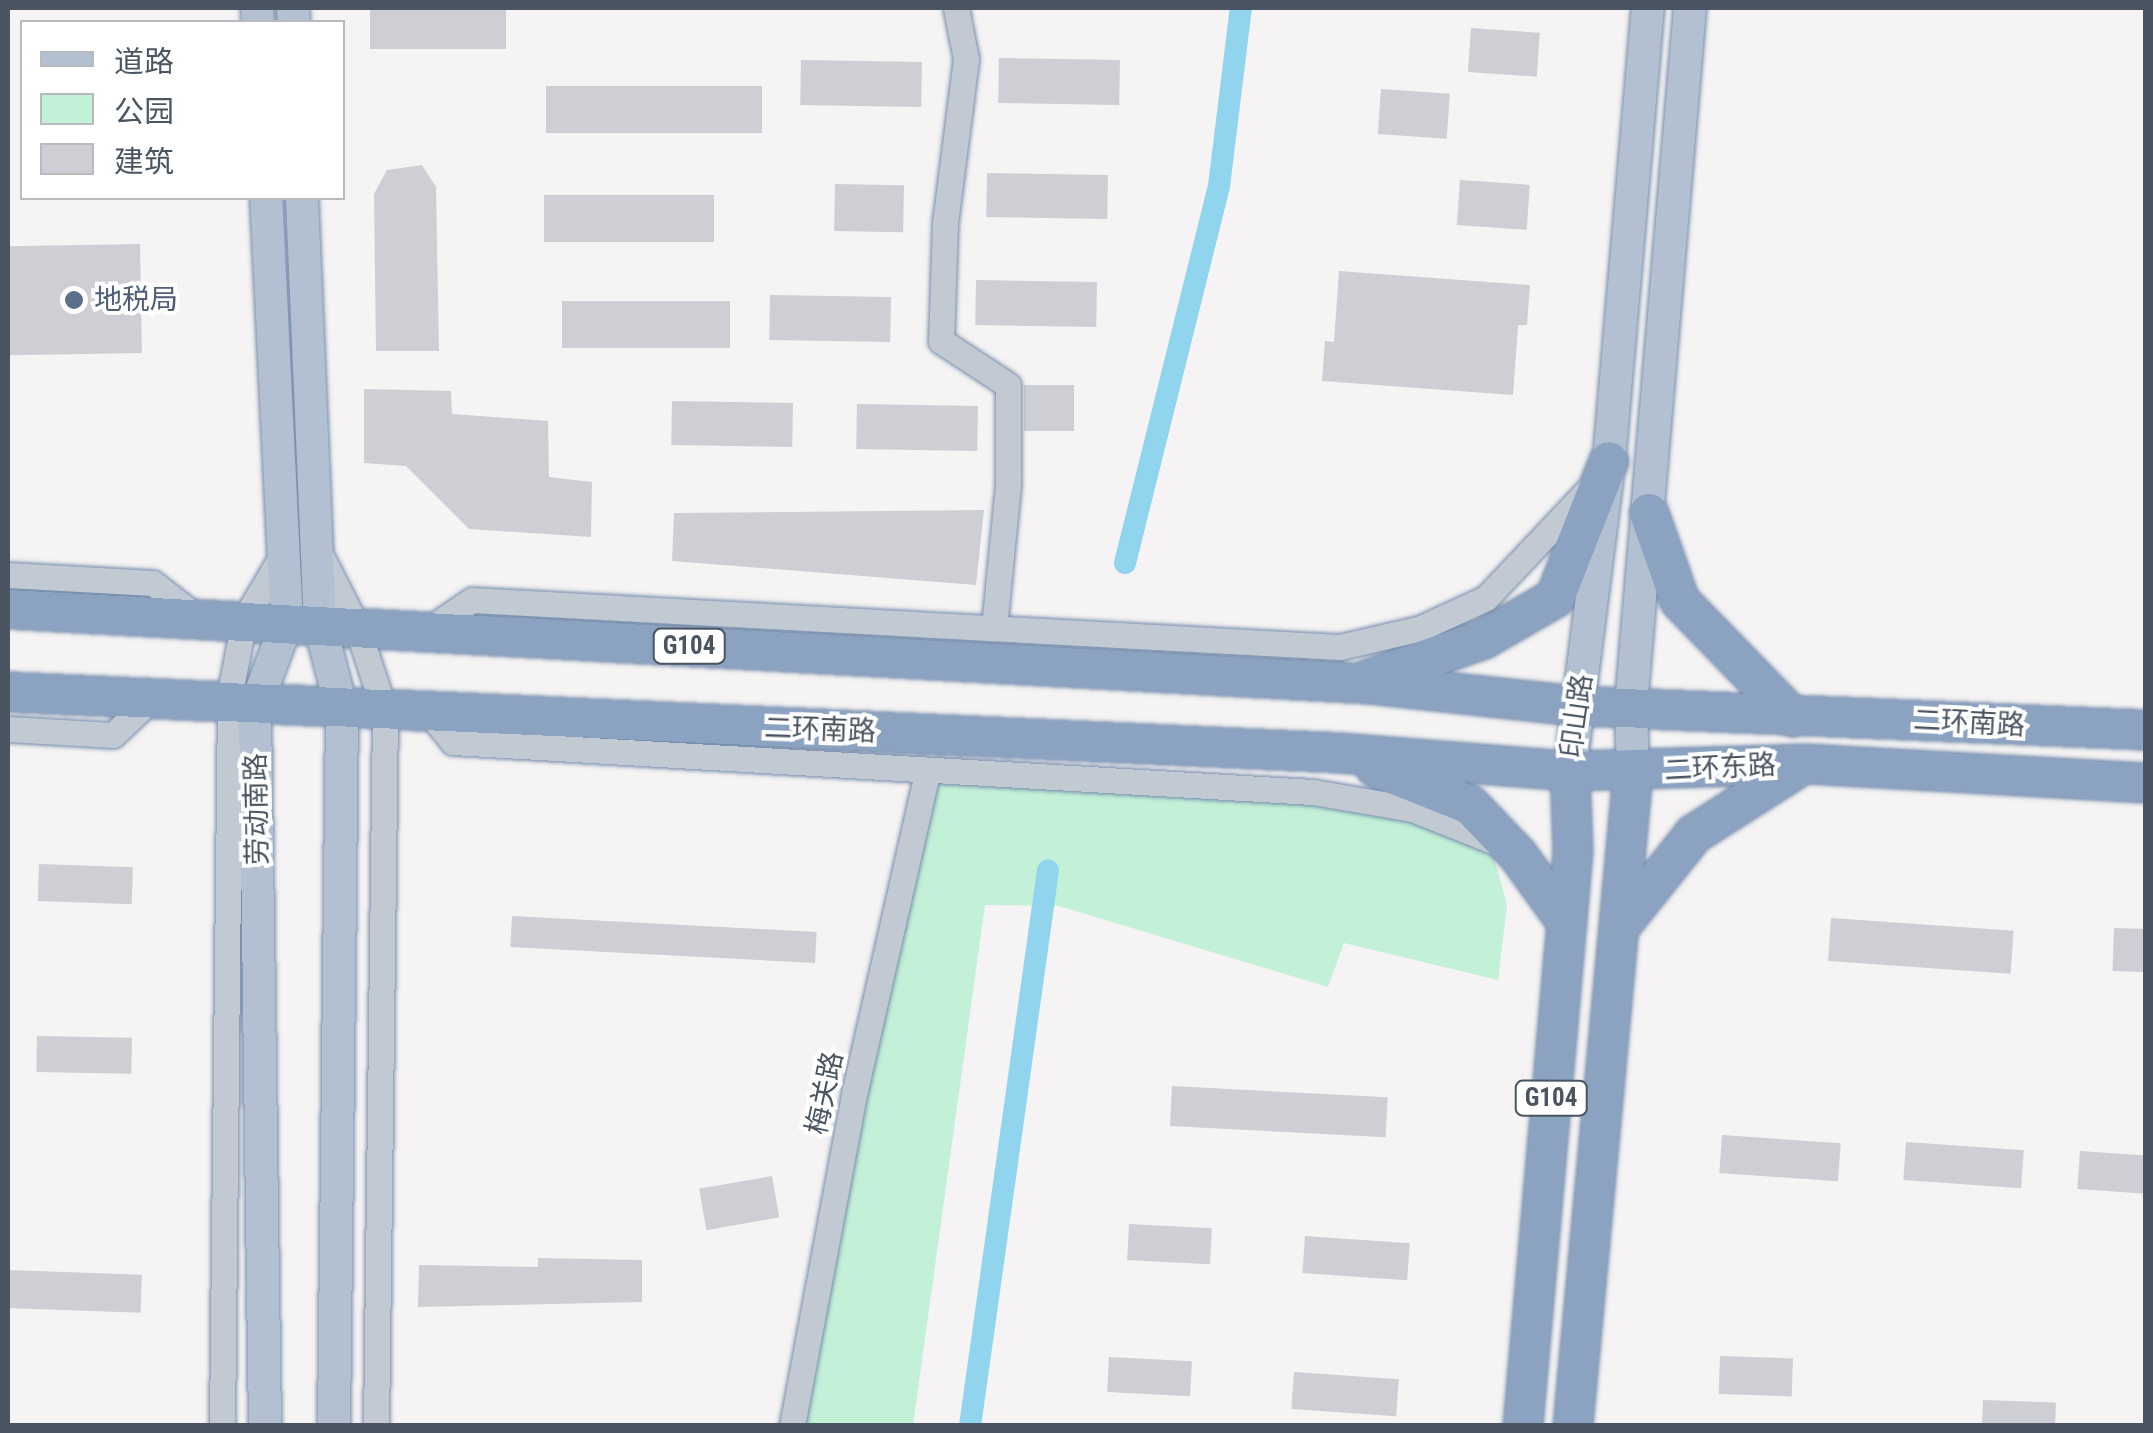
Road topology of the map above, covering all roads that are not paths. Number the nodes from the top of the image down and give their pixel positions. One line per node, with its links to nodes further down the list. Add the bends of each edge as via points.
1 (956, 8): 14 (street, via 966,58 945,223 940,341 1008,385 1008,484)
2 (1648, 8): 6 (main road, 印山路)
3 (1690, 8): 7 (main road, 印山路)
4 (266, 200): 8 (main road, 劳动南路)
5 (302, 200): 13 (main road, 劳动南路)
6 (1606, 467): 14 (street, via 1486,598 1421,628 1340,647); 16 (highway, via 1554,598 1484,638); 20 (main road, 印山路)
7 (1649, 513): 19 (main road, 印山路); 25 (highway, via 1680,600)
8 (283, 554): 12 (street); 13 (main road, 劳动南路)
9 (8, 576): 11 (street, via 153,584)
10 (8, 608): 11 (highway, G104)
11 (198, 618): 12 (highway, G104)
12 (244, 620): 13 (highway, G104); 21 (street)
13 (321, 625): 15 (highway, G104); 21 (main road, 劳动南路); 22 (main road, 劳动南路); 23 (street)
14 (994, 628): 15 (street, via 472,600)
15 (426, 631): 16 (highway, G104)
16 (1356, 684): 20 (highway, G104)
17 (8, 692): 18 (highway, 二环南路)
18 (149, 701): 21 (highway, 二环南路); 26 (street, via 113,735)
19 (1632, 704): 20 (highway, G104); 25 (highway, 二环东路 / G104); 31 (main road, 印山路)
20 (1576, 706): 30 (main road, 印山路)
21 (243, 707): 22 (highway, 二环南路); 37 (street); 38 (main road, 劳动南路)
22 (342, 710): 23 (highway, 二环南路); 39 (main road, 劳动南路)
23 (385, 712): 24 (highway, 二环南路); 40 (street)
24 (431, 714): 28 (highway, 二环南路); 32 (street, via 453,742)
25 (1793, 717): 27 (highway, 二环南路 / G104)
26 (8, 728)
27 (2146, 730)
28 (1340, 752): 30 (highway, 二环南路); 34 (highway, via 1470,805)
29 (1807, 764): 31 (highway, 二环东路); 33 (highway, 二环南路); 35 (highway, via 1765,784 1694,834)
30 (1570, 770): 31 (highway, 二环南路); 36 (highway, 印山路 / G104)
31 (1633, 773): 35 (highway, 印山路 / G104)
32 (927, 774): 34 (street, via 1313,792 1412,809); 41 (street, 梅关路, via 856,1090)
33 (2146, 783)
34 (1510, 847): 36 (highway)
35 (1623, 922): 43 (highway, 印山路 / G104)
36 (1567, 923): 42 (highway, 印山路 / G104)
37 (222, 1426)
38 (265, 1426)
39 (334, 1426)
40 (376, 1426)
41 (792, 1426)
42 (1523, 1426)
43 (1572, 1426)

